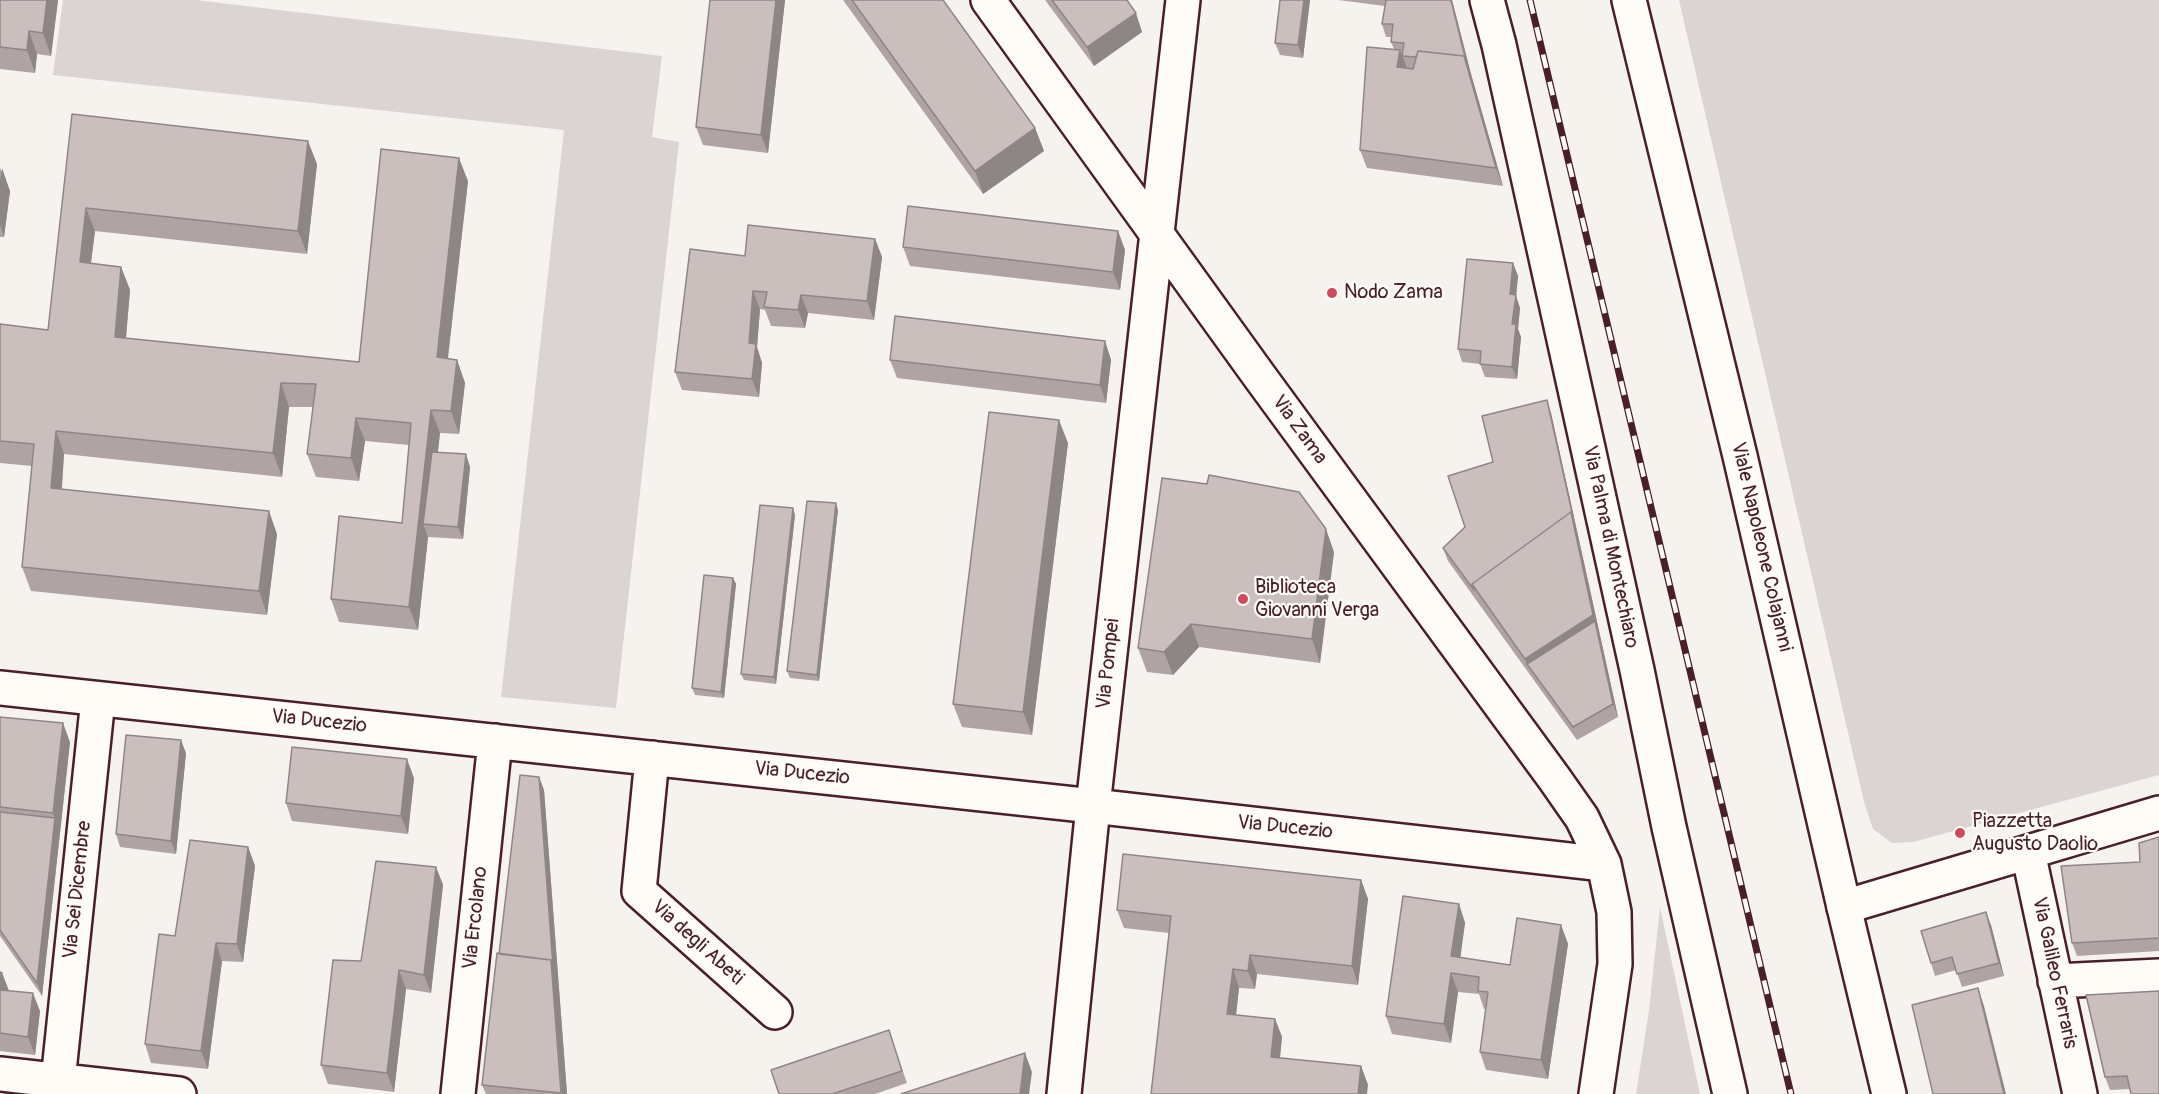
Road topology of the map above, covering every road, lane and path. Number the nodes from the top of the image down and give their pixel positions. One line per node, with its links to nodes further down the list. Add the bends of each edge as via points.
1 (988, 0): 5 (street, Via Zama)
2 (1183, 0): 5 (street, Via Pompei)
3 (1486, 0): 24 (street, Via Palma di Montechiaro)
4 (1629, 0): 14 (street, Viale Napoleone Colajanni)
5 (1158, 234): 10 (street, Via Pompei); 13 (street, Via Zama, via 1554,778 1582,818)
6 (0, 688): 7 (street, Via Ducezio)
7 (98, 699): 8 (street, Via Ducezio); 19 (street, Via Sei Dicembre)
8 (495, 741): 9 (street, Via Ducezio); 21 (street, Via Ercolano)
9 (652, 758): 10 (street, Via Ducezio); 17 (street, Via degli Abeti, via 639,891)
10 (1093, 806): 13 (street, Via Ducezio); 22 (street, Via Pompei)
11 (2159, 813): 12 (street)
12 (2028, 852): 14 (street); 16 (street, Via Galileo Ferraris)
13 (1604, 864): 23 (street, Via Zama, via 1614,912 1615,964)
14 (1844, 907): 25 (street, Viale Napoleone Colajanni)
15 (2159, 976): 16 (street)
16 (2055, 981): 26 (street, Via Galileo Ferraris)
17 (775, 1012)
18 (0, 1074): 19 (street)
19 (58, 1081): 20 (street)
20 (179, 1094)
21 (458, 1094)
22 (1064, 1094)
23 (1596, 1094)
24 (1730, 1094)
25 (1889, 1094)
26 (2080, 1094)

